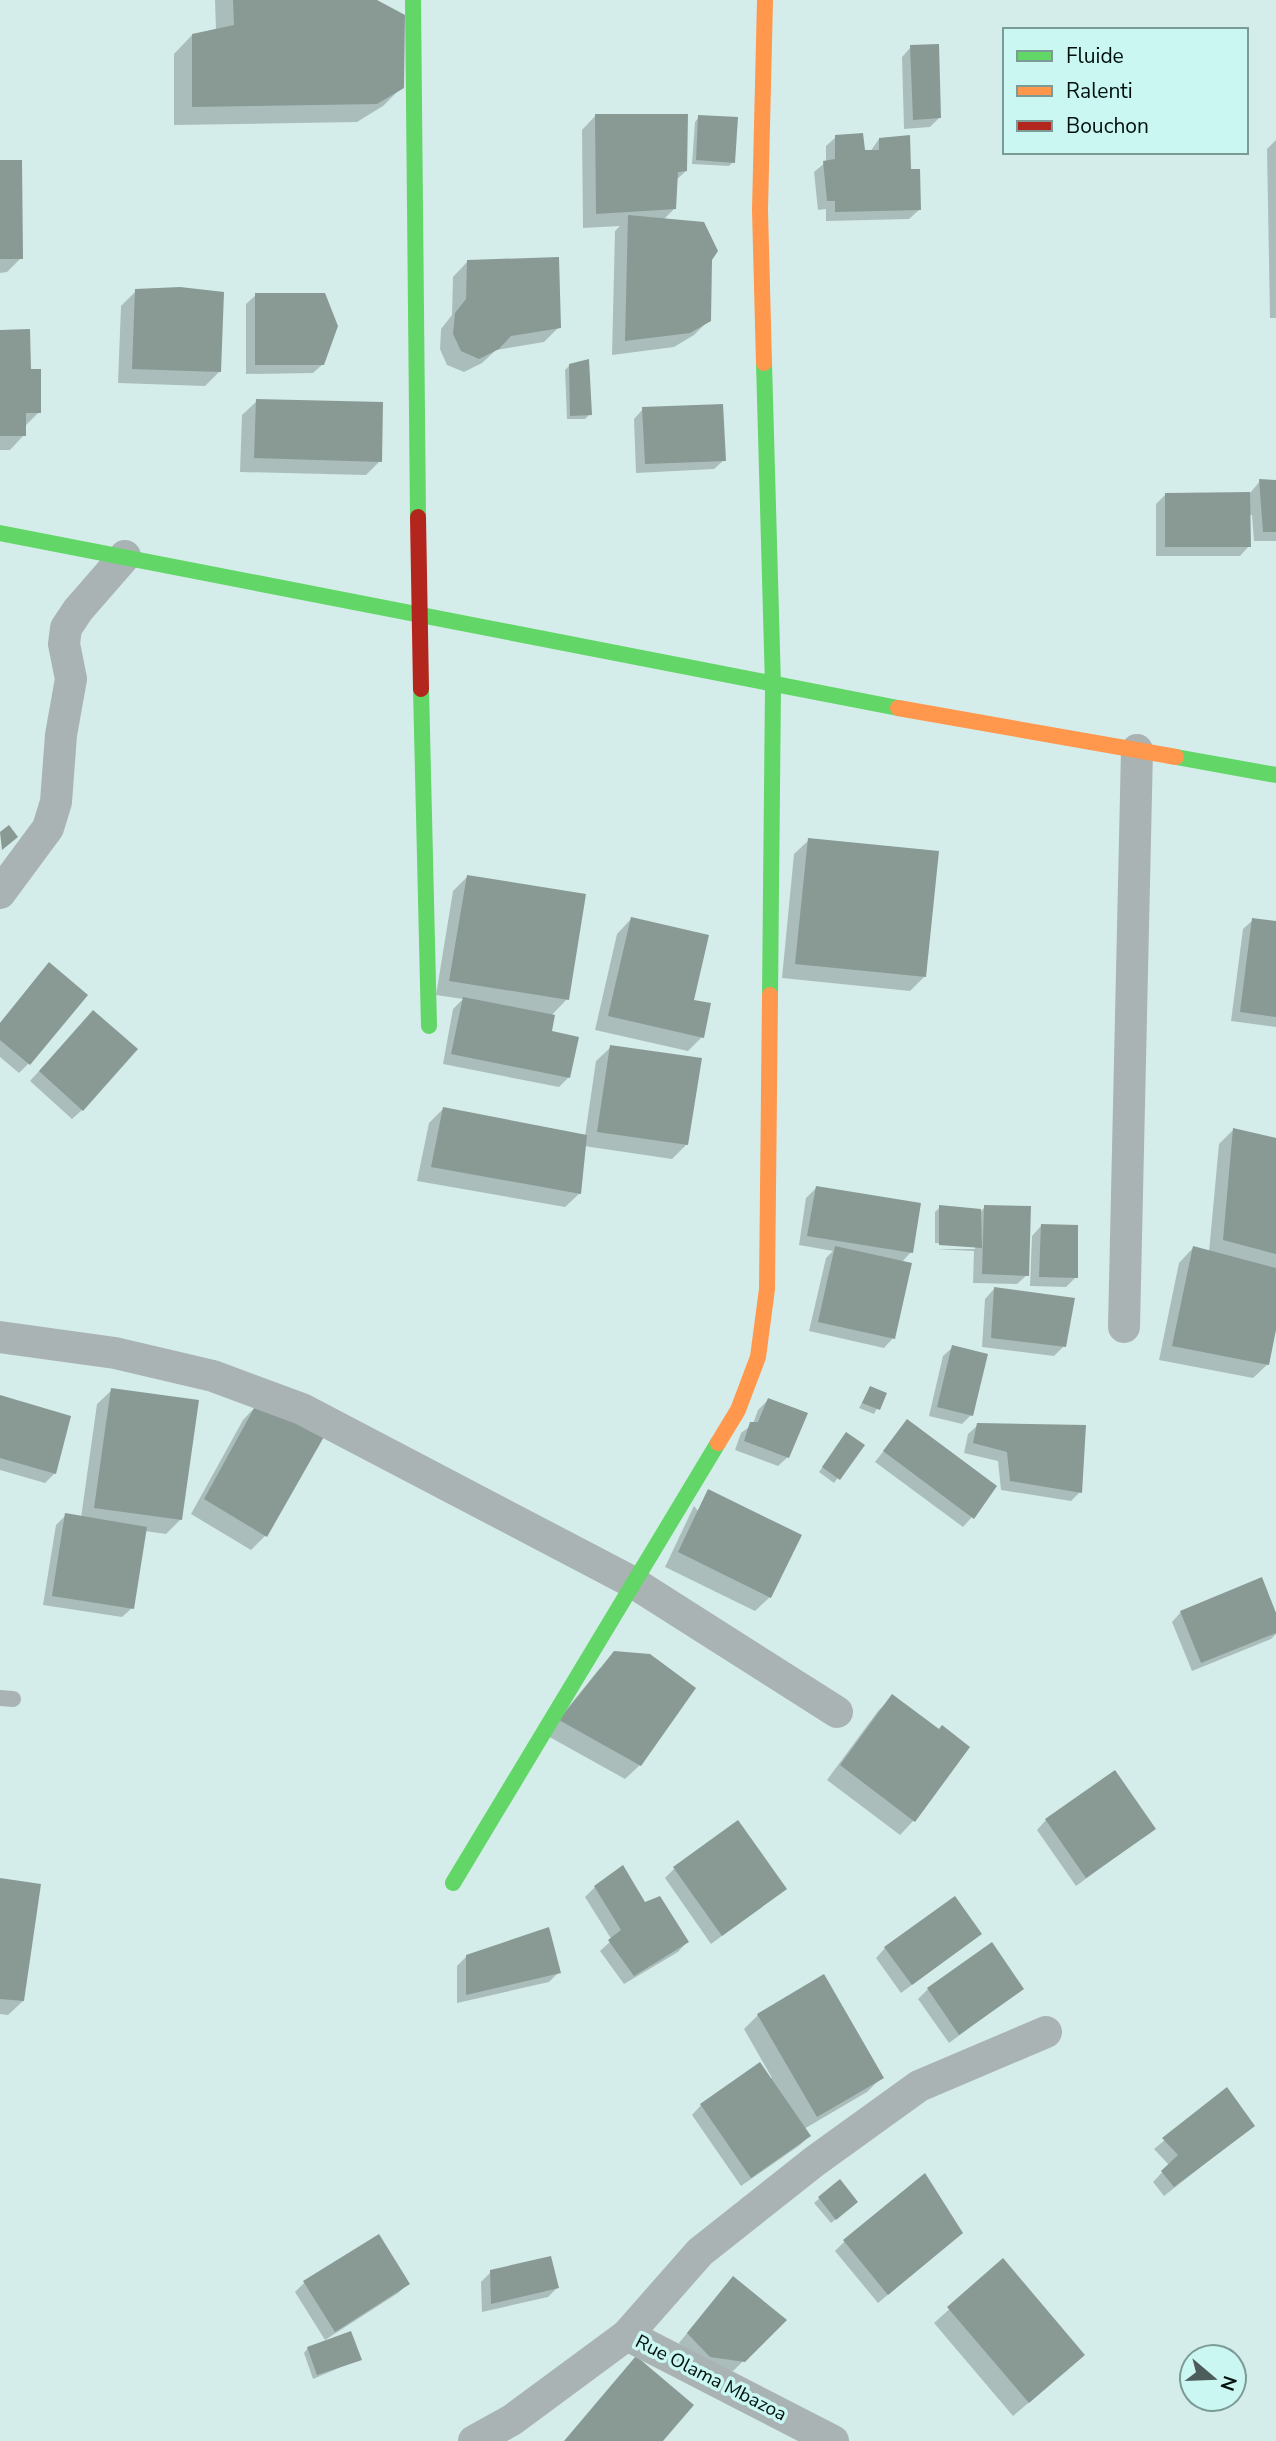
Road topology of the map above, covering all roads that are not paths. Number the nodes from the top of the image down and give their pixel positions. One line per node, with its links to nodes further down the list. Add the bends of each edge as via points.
1 (412, 0): 5 (street)
2 (765, 0): 6 (street, via 760,210)
3 (0, 533): 4 (street)
4 (125, 556): 5 (street); 9 (street, via 66,628 71,679 61,735 57,802 48,828)
5 (419, 613): 6 (street); 10 (street)
6 (773, 685): 7 (street); 13 (street, via 767,1289 758,1357 738,1410)
7 (1137, 750): 8 (street); 11 (street)
8 (1276, 775)
9 (0, 893)
10 (429, 1026)
11 (1124, 1326)
12 (0, 1338): 13 (street, via 115,1353 213,1376 289,1405)
13 (634, 1583): 14 (street); 15 (street)
14 (837, 1712)
15 (453, 1883)
16 (1046, 2032): 17 (street, via 919,2086 815,2161 700,2252)
17 (627, 2335): 18 (street, via 512,2420); 19 (street, Rue Olama Mbazoa)
18 (474, 2441)
19 (833, 2441)

